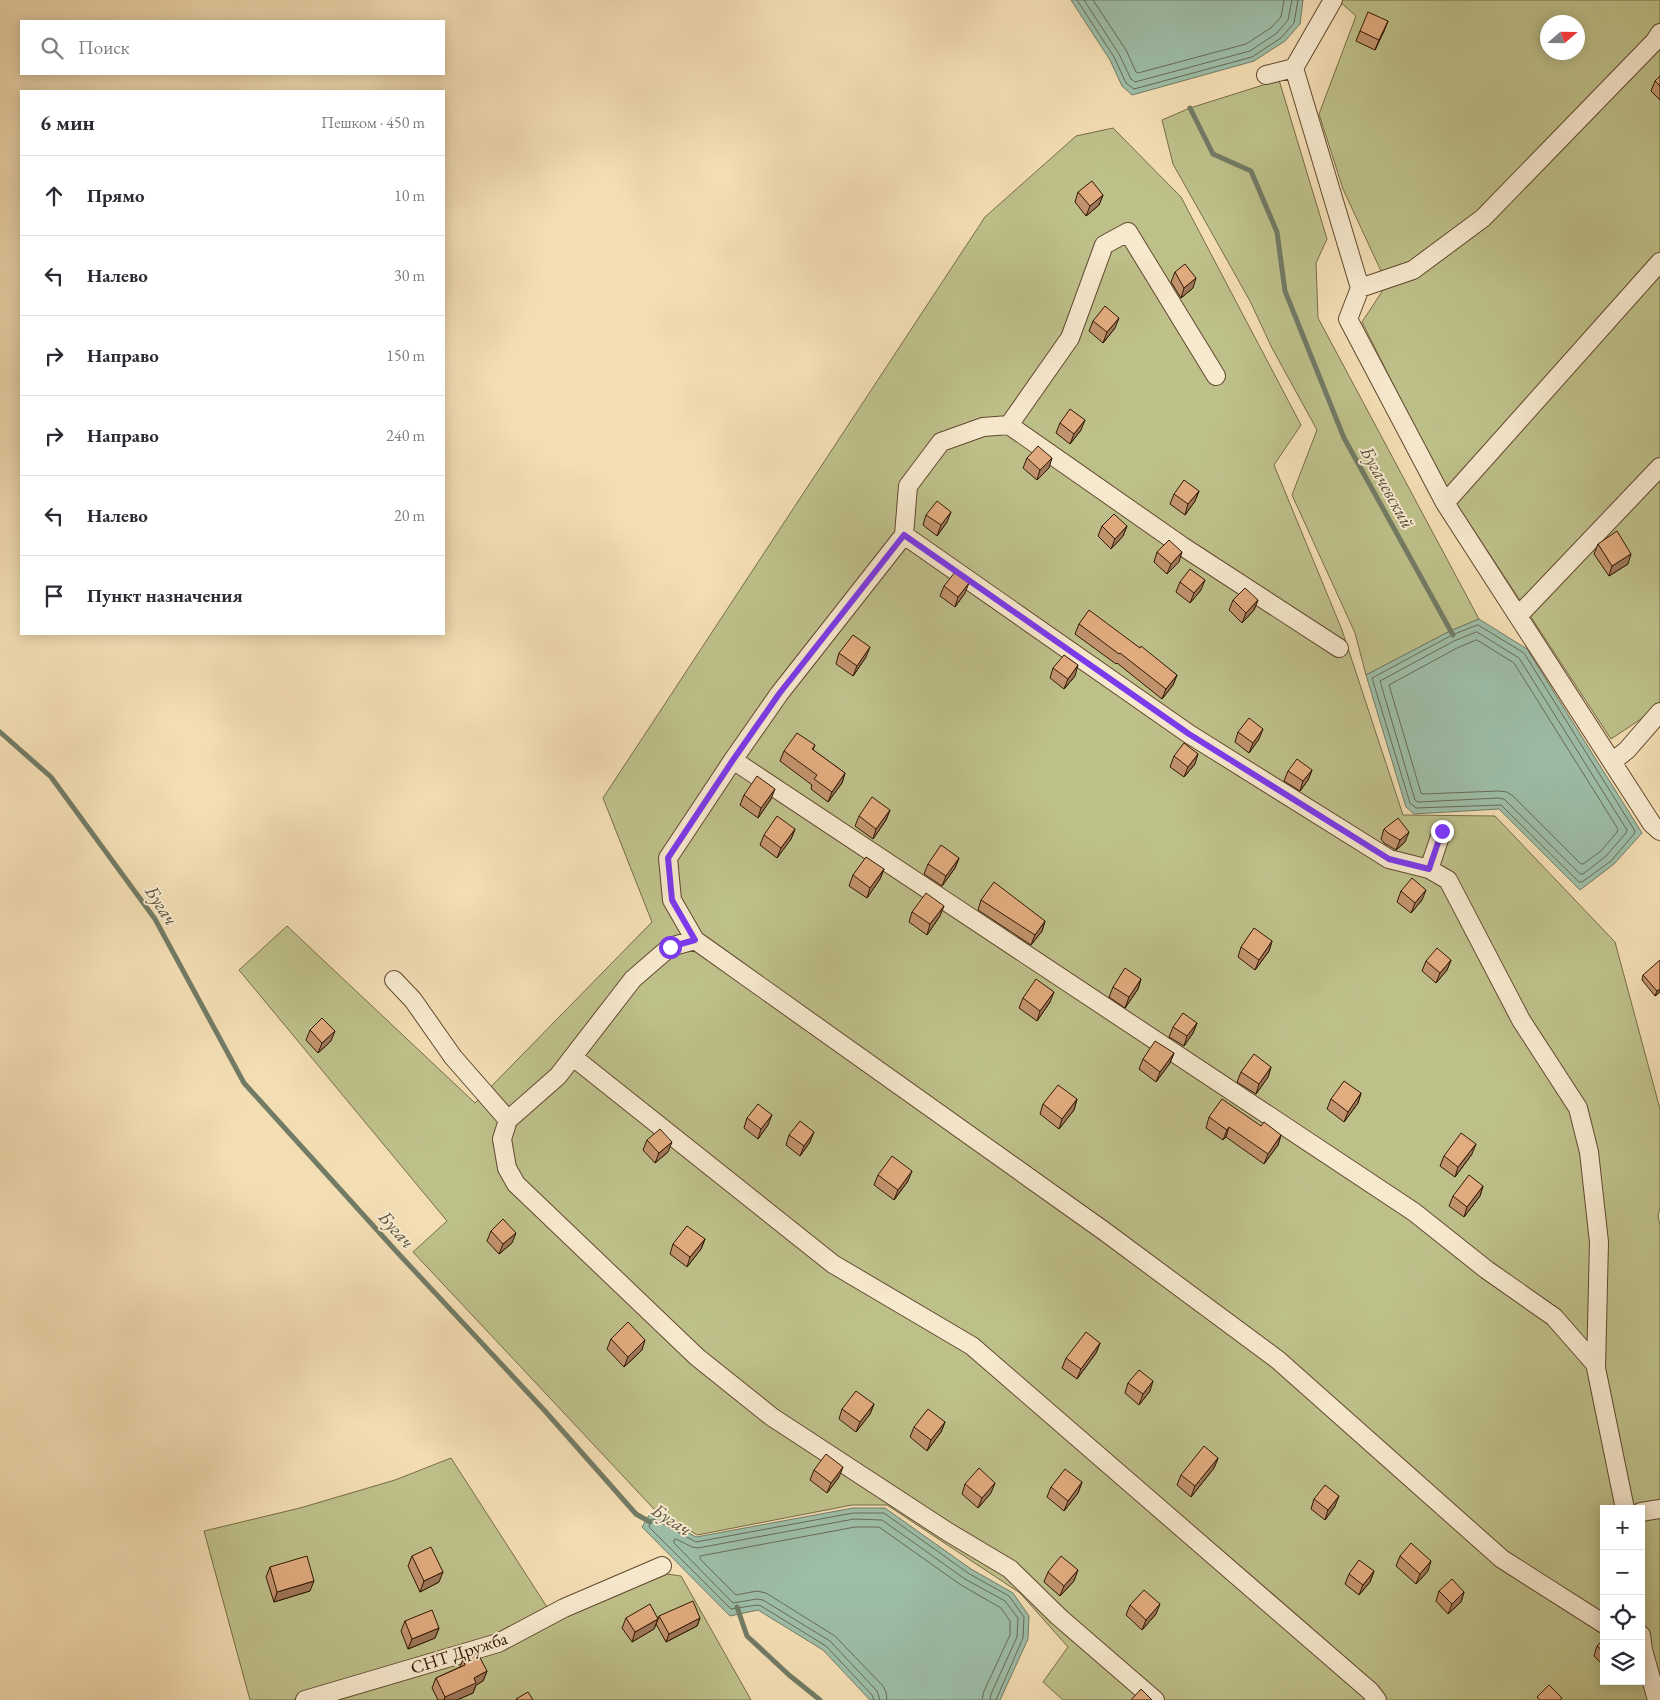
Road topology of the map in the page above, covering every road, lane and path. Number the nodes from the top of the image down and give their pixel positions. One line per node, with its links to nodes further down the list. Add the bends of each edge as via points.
1 (1333, 0): 3 (street)
2 (1660, 33): 6 (street, via 1483,218 1413,270)
3 (1294, 68): 4 (street); 6 (street)
4 (1266, 75)
5 (1660, 262): 10 (street)
6 (1360, 288): 10 (street, via 1348,319)
7 (1216, 376): 8 (street, via 1128,232 1104,245 1070,338)
8 (1009, 425): 11 (street, via 983,428 941,442 908,486); 13 (street, via 1182,546)
9 (1660, 467): 12 (street)
10 (1444, 504): 12 (street)
11 (904, 535): 15 (street, via 779,694); 19 (street, via 1189,734 1389,859)
12 (1518, 616): 16 (street)
13 (1339, 648)
14 (1660, 712): 16 (street, via 1627,750)
15 (733, 760): 20 (street, via 668,858 672,900); 24 (street, via 1414,1212 1487,1270 1554,1317)
16 (1613, 760): 17 (street)
17 (1656, 827)
18 (1442, 831): 19 (street)
19 (1429, 869): 24 (street, via 1448,880 1521,1020 1578,1108 1589,1152 1599,1242)
20 (695, 940): 22 (street, via 670,947 633,979); 29 (street, via 1104,1231 1278,1360 1502,1559)
21 (394, 980): 23 (street, via 413,1000 453,1057)
22 (573, 1057): 23 (street, via 558,1076); 33 (street, via 833,1264 972,1346)
23 (508, 1120): 32 (street, via 502,1139 507,1168 516,1184 696,1358 772,1417 1010,1569)
24 (1596, 1365): 25 (street)
25 (1624, 1505)
26 (1660, 1509): 27 (street)
27 (1645, 1511)
28 (662, 1566): 31 (street, СНТ Дружба, via 564,1608 498,1643)
29 (1600, 1621)
30 (1645, 1655): 34 (street)
31 (305, 1700)
32 (1155, 1700)
33 (1377, 1700)
34 (1657, 1700)

